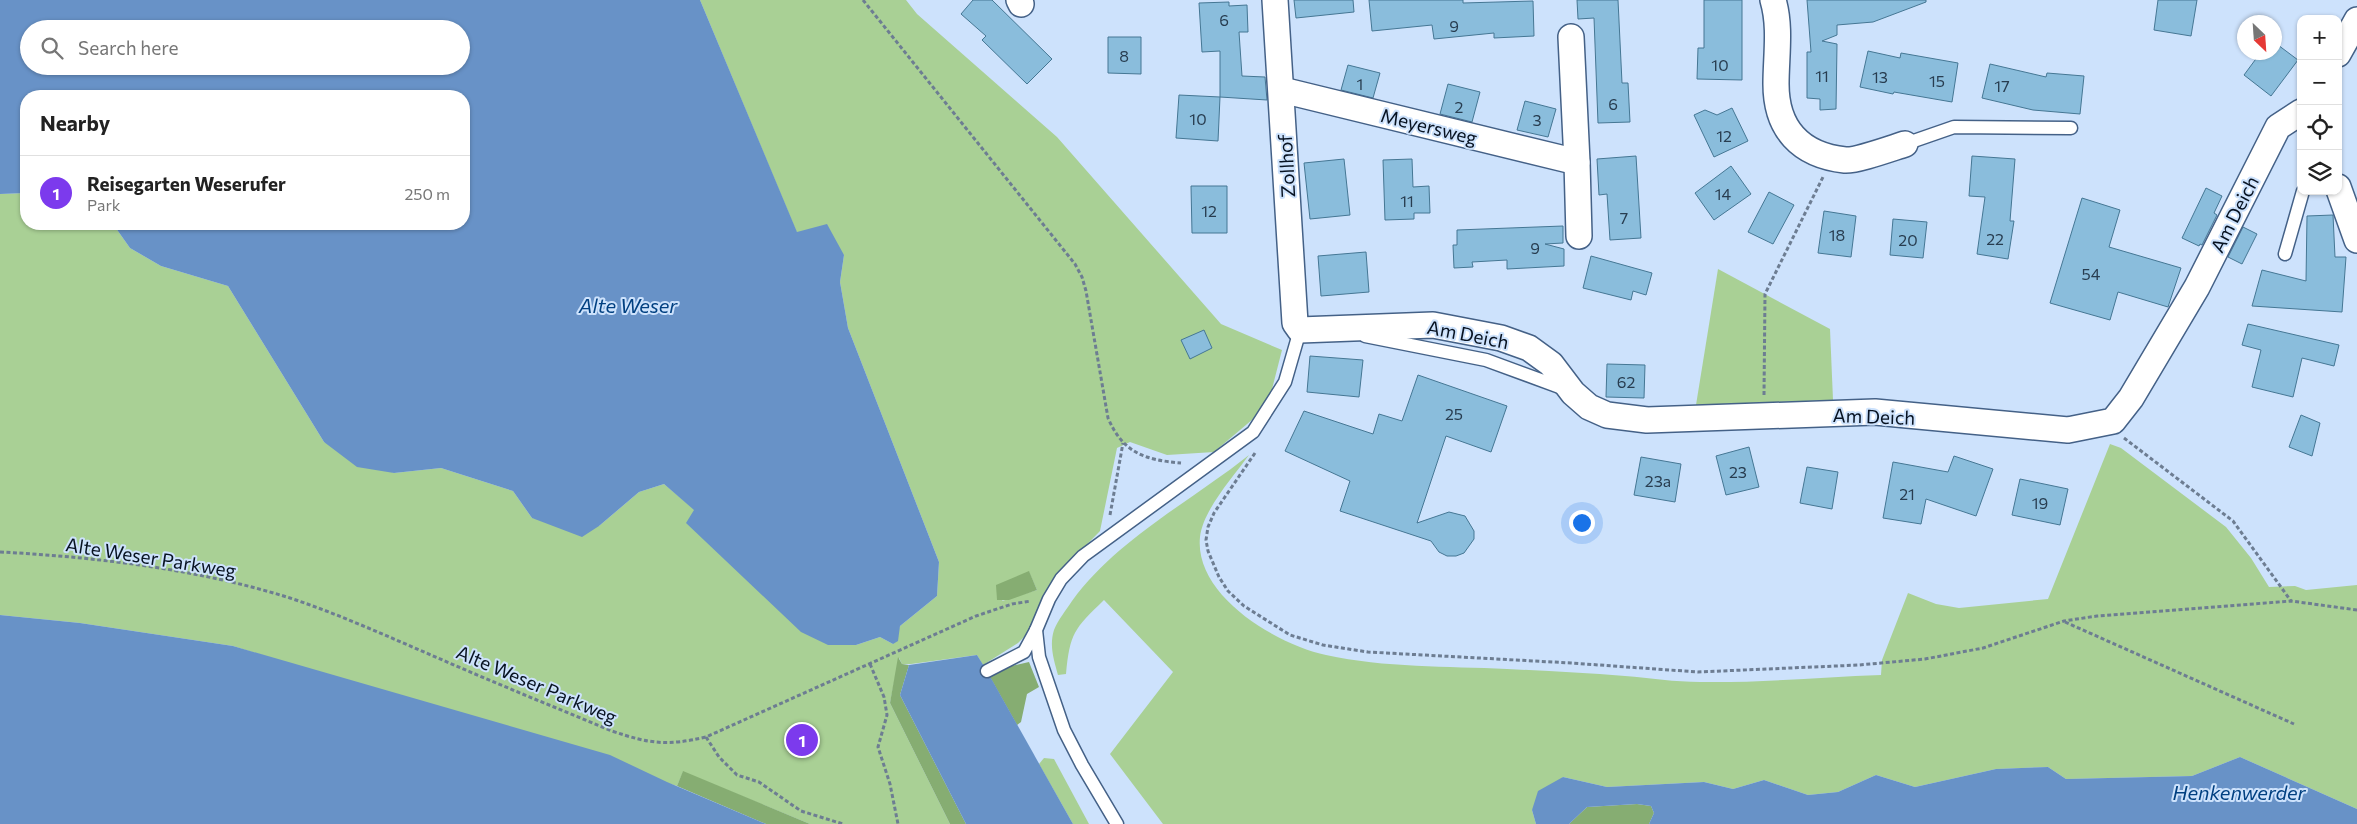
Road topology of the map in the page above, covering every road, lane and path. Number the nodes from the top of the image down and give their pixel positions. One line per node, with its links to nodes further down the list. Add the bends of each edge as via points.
1 (863, 0): 22 (path, via 1075,264 1086,291 1108,418)
2 (1276, 0): 7 (street, Zollhof)
3 (1773, 0): 11 (street, via 1778,23 1776,87 1785,128 1794,139 1817,152)
4 (2357, 20): 6 (street)
5 (1571, 38): 12 (street)
6 (2342, 47)
7 (1282, 90): 12 (street, Meyersweg); 18 (street, Zollhof, via 1295,323)
8 (2297, 115): 20 (street, Am Deich, via 2278,127 2197,286 2132,398)
9 (2071, 128): 10 (lane, via 1954,127)
10 (1905, 144): 11 (street, via 1847,160)
11 (1833, 156): 19 (path, via 1765,294)
12 (1576, 162): 15 (street)
13 (2302, 195): 17 (lane)
14 (2341, 195): 16 (street)
15 (1579, 236)
16 (2357, 240)
17 (2285, 254)
18 (1300, 330): 19 (street, Am Deich, via 1433,325 1501,338 1530,348 1551,364 1588,407 1607,415 1647,420); 21 (lane, via 1285,382)
19 (1764, 415): 20 (street, Am Deich, via 1875,412 2068,430)
20 (2113, 421): 27 (path, via 2123,438 2233,521)
21 (1253, 432): 23 (lane); 29 (path, via 1256,452 1214,513 1208,527 1208,551 1224,584 1244,606 1290,635 1323,645 1368,652 1698,672 1858,665 1932,658 1999,644)
22 (1123, 443): 23 (path, via 1145,457 1161,461); 24 (path)
23 (1218, 460): 24 (lane)
24 (1107, 538): 26 (lane, via 1062,578)
25 (0, 552): 34 (path, Alte Weser Parkweg, via 108,562 246,586 356,623 642,741 663,744)
26 (1049, 599): 30 (lane); 31 (path, Alte Weser Parkweg, via 1012,604 976,616)
27 (2291, 601): 28 (path); 29 (path)
28 (2357, 610)
29 (2064, 621): 33 (path)
30 (1036, 630): 32 (lane, via 1024,652); 37 (lane, via 1039,657 1064,730)
31 (870, 664): 34 (path, Alte Weser Parkweg); 36 (path, via 884,697 886,715 878,747)
32 (987, 671)
33 (2294, 724)
34 (706, 737): 35 (path, via 719,757 737,775 760,782 801,810)
35 (843, 824)
36 (898, 824)
37 (1117, 824)

